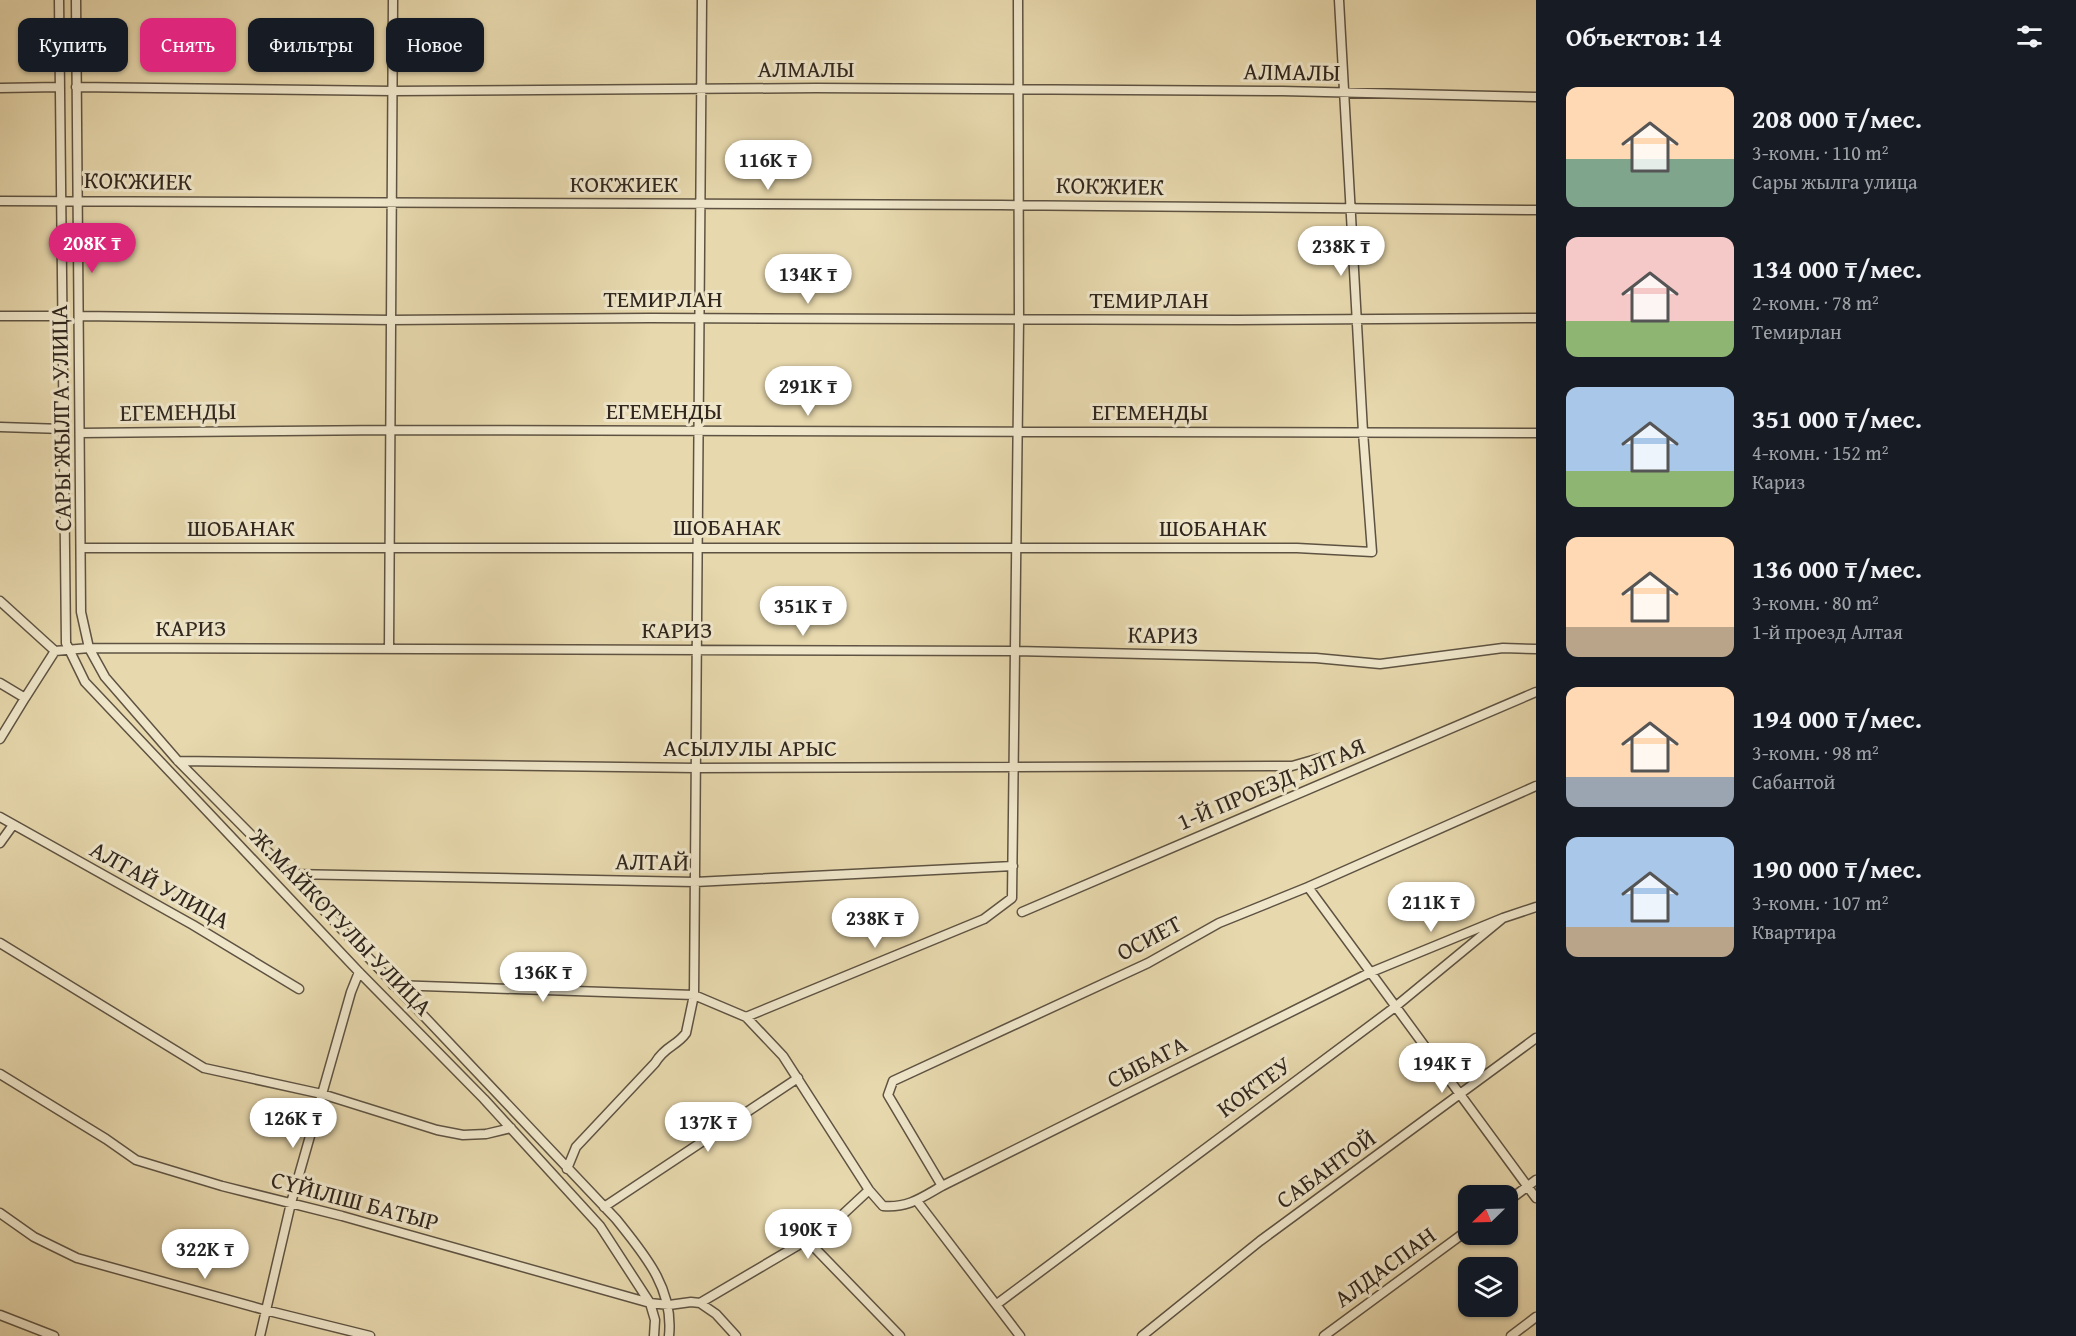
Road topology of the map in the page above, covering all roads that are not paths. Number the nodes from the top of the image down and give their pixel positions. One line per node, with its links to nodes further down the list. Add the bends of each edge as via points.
1 (60, 0): 7 (street, САРЫ ЖЫЛГА УЛИЦА)
2 (76, 0): 8 (street, САРЫ ЖЫЛГА УЛИЦА)
3 (393, 0): 12 (street)
4 (702, 0): 10 (street)
5 (1018, 0): 11 (street)
6 (1339, 0): 13 (street)
7 (59, 87): 9 (street); 15 (street, САРЫ ЖЫЛГА УЛИЦА)
8 (76, 87): 12 (street, АЛМАЛЫ); 16 (street, САРЫ ЖЫЛГА УЛИЦА)
9 (0, 88)
10 (701, 88): 11 (street, АЛМАЛЫ); 12 (street, АЛМАЛЫ); 19 (street)
11 (1018, 90): 13 (street, АЛМАЛЫ); 20 (street)
12 (393, 91): 18 (street)
13 (1344, 93): 14 (street, АЛМАЛЫ); 21 (street)
14 (1536, 97)
15 (62, 200): 16 (street, КОКЖИЕК); 17 (street, КОКЖИЕК); 24 (street, САРЫ ЖЫЛГА УЛИЦА)
16 (79, 200): 18 (street, КОКЖИЕК); 25 (street, САРЫ ЖЫЛГА УЛИЦА)
17 (0, 201)
18 (392, 203): 19 (street, КОКЖИЕК); 30 (street)
19 (700, 204): 20 (street, КОКЖИЕК); 26 (street)
20 (1019, 205): 21 (street, КОКЖИЕК); 28 (street)
21 (1351, 208): 22 (street, КОКЖИЕК); 29 (street)
22 (1536, 210)
23 (0, 316): 24 (street)
24 (61, 316): 32 (street, САРЫ ЖЫЛГА УЛИЦА)
25 (79, 316): 30 (street, ТЕМИРЛАН); 37 (street, САРЫ ЖЫЛГА УЛИЦА)
26 (700, 318): 28 (street, ТЕМИРЛАН); 30 (street, ТЕМИРЛАН); 34 (street)
27 (1536, 318): 29 (street, ТЕМИРЛАН)
28 (1019, 319): 29 (street, ТЕМИРЛАН); 35 (street)
29 (1357, 319): 36 (street)
30 (391, 320): 33 (street)
31 (0, 427): 32 (street)
32 (63, 429): 39 (street, САРЫ ЖЫЛГА УЛИЦА)
33 (389, 430): 34 (street, ЕГЕМЕНДЫ); 37 (street, ЕГЕМЕНДЫ); 40 (street)
34 (699, 430): 35 (street, ЕГЕМЕНДЫ); 41 (street)
35 (1017, 431): 36 (street, ЕГЕМЕНДЫ); 42 (street)
36 (1363, 432): 38 (street, ЕГЕМЕНДЫ); 42 (street, ШОБАНАК, via 1372,552)
37 (80, 433): 43 (street, САРЫ ЖЫЛГА УЛИЦА)
38 (1536, 433)
39 (64, 546): 45 (street, Ж.МАЙКОТУЛЫ УЛИЦА)
40 (389, 547): 41 (street, ШОБАНАК); 43 (street, ШОБАНАК); 47 (street)
41 (698, 547): 42 (street, ШОБАНАК); 49 (street)
42 (1016, 547): 51 (street)
43 (82, 548): 46 (street, Ж.МАЙКОТУЛЫ УЛИЦА, via 81,612)
44 (0, 601): 50 (street)
45 (68, 648): 46 (street, КАРИЗ); 50 (street, КАРИЗ); 72 (street, Ж.МАЙКОТУЛЫ УЛИЦА, via 85,682)
46 (89, 648): 47 (street, КАРИЗ); 57 (street, Ж.МАЙКОТУЛЫ УЛИЦА, via 105,677)
47 (389, 649): 49 (street, КАРИЗ)
48 (1536, 649): 51 (street, КАРИЗ, via 1503,648 1380,664 1316,658)
49 (698, 650): 51 (street, КАРИЗ); 59 (street)
50 (55, 651): 54 (street)
51 (1014, 651): 58 (street)
52 (0, 683): 54 (street)
53 (1536, 692): 69 (street, 1-Й ПРОЕЗД АЛТАЯ)
54 (26, 698): 55 (street)
55 (0, 739)
56 (1320, 758): 58 (street, АСЫЛУЛЫ АРЫС, via 1292,766)
57 (178, 761): 59 (street, АСЫЛУЛЫ АРЫС); 65 (street, Ж.МАЙКОТУЛЫ УЛИЦА)
58 (1014, 767): 59 (street, АСЫЛУЛЫ АРЫС); 64 (street)
59 (696, 768): 66 (street)
60 (1536, 786): 67 (street, ОСИЕТ)
61 (0, 817): 62 (street, АЛТАЙ УЛИЦА)
62 (13, 825): 63 (street); 75 (street, АЛТАЙ УЛИЦА)
63 (0, 843)
64 (1013, 866): 66 (street, АЛТАЙ); 78 (street, via 1012,898 984,919)
65 (290, 874): 66 (street, АЛТАЙ); 74 (street, Ж.МАЙКОТУЛЫ УЛИЦА)
66 (695, 882): 76 (street)
67 (1308, 887): 73 (street); 89 (street, ОСИЕТ, via 1219,923 1148,963 893,1081 888,1095)
68 (1536, 907): 70 (street, КОКТЕУ)
69 (1022, 912)
70 (1503, 918): 73 (street, СЫБАГА); 77 (street, КОКТЕУ)
71 (0, 943): 84 (street, via 204,1068)
72 (359, 972): 81 (street, Ж.МАЙКОТУЛЫ УЛИЦА); 84 (street)
73 (1369, 973): 77 (street); 89 (street, СЫБАГА)
74 (393, 985): 76 (street); 79 (street, Ж.МАЙКОТУЛЫ УЛИЦА)
75 (299, 989)
76 (694, 995): 78 (street); 87 (street, via 686,1033 661,1052 576,1147)
77 (1395, 1007): 85 (street); 102 (street, КОКТЕУ)
78 (746, 1017): 83 (street)
79 (441, 1035): 81 (street); 87 (street, Ж.МАЙКОТУЛЫ УЛИЦА)
80 (1536, 1038): 85 (street, САБАНТОЙ)
81 (431, 1044): 86 (street, Ж.МАЙКОТУЛЫ УЛИЦА)
82 (0, 1074): 95 (street, СҮЙІЛІШ БАТЫР, via 136,1160)
83 (798, 1078): 91 (street); 96 (street)
84 (322, 1094): 86 (street, via 463,1135); 95 (street)
85 (1460, 1095): 90 (street); 115 (street, САБАНТОЙ, via 1260,1241)
86 (511, 1128): 100 (street, Ж.МАЙКОТУЛЫ УЛИЦА, via 600,1226)
87 (567, 1169): 96 (street, Ж.МАЙКОТУЛЫ УЛИЦА)
88 (1536, 1179): 90 (street)
89 (942, 1186): 94 (street, СЫБАГА)
90 (1527, 1187): 92 (street); 93 (street)
91 (869, 1190): 94 (street, via 883,1206 898,1207); 99 (street)
92 (1518, 1194)
93 (1536, 1198)
94 (917, 1201): 102 (street)
95 (291, 1203): 100 (street, СҮЙІЛІШ БАТЫР); 104 (street)
96 (604, 1207): 103 (street, Ж.МАЙКОТУЛЫ УЛИЦА, via 646,1257)
97 (0, 1213): 104 (street, via 34,1237 77,1258)
98 (1458, 1237): 116 (street, АЛДАСПАН)
99 (807, 1240): 101 (street); 113 (street)
100 (650, 1303): 103 (street, СҮЙІЛІШ БАТЫР); 110 (street)
101 (700, 1303): 103 (street, СҮЙІЛІШ БАТЫР); 112 (street)
102 (997, 1304): 114 (street)
103 (669, 1305): 111 (street)
104 (265, 1310): 108 (street); 109 (street)
105 (0, 1315): 107 (street)
106 (1536, 1317): 117 (street)
107 (54, 1336)
108 (260, 1336)
109 (370, 1336)
110 (654, 1336)
111 (669, 1336)
112 (736, 1336)
113 (900, 1336)
114 (1020, 1336)
115 (1142, 1336)
116 (1324, 1336)
117 (1511, 1336)

